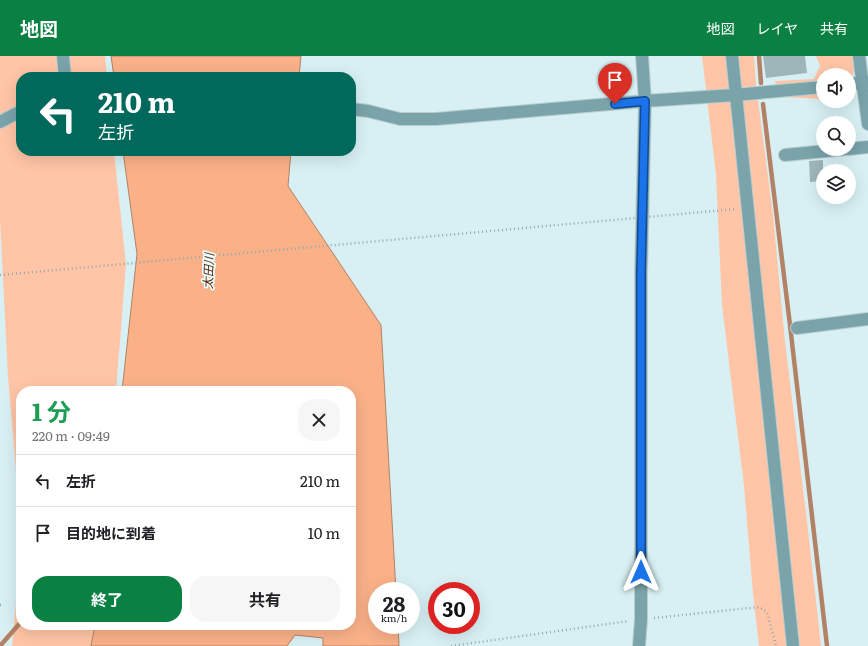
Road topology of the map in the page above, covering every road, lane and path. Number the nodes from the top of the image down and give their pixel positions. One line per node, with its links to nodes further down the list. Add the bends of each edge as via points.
1 (64, 56): 5 (street)
2 (642, 56): 9 (street)
3 (732, 56): 8 (street)
4 (859, 56): 6 (street)
5 (65, 72)
6 (865, 83): 13 (street)
7 (816, 88): 8 (street)
8 (735, 95): 9 (street); 26 (street)
9 (645, 101): 10 (street, via 436,119 400,119); 22 (street, via 641,272)
10 (356, 110)
11 (16, 114): 12 (street)
12 (0, 122)
13 (868, 124)
14 (868, 147): 15 (street)
15 (856, 148)
16 (816, 152): 17 (street)
17 (785, 155)
18 (736, 209): 19 (path, bridge)
19 (0, 275)
20 (868, 319): 21 (street)
21 (797, 328)
22 (641, 619): 23 (path); 24 (street); 25 (path, via 759,607 767,612)
23 (451, 646)
24 (639, 646)
25 (776, 646)
26 (793, 646)

